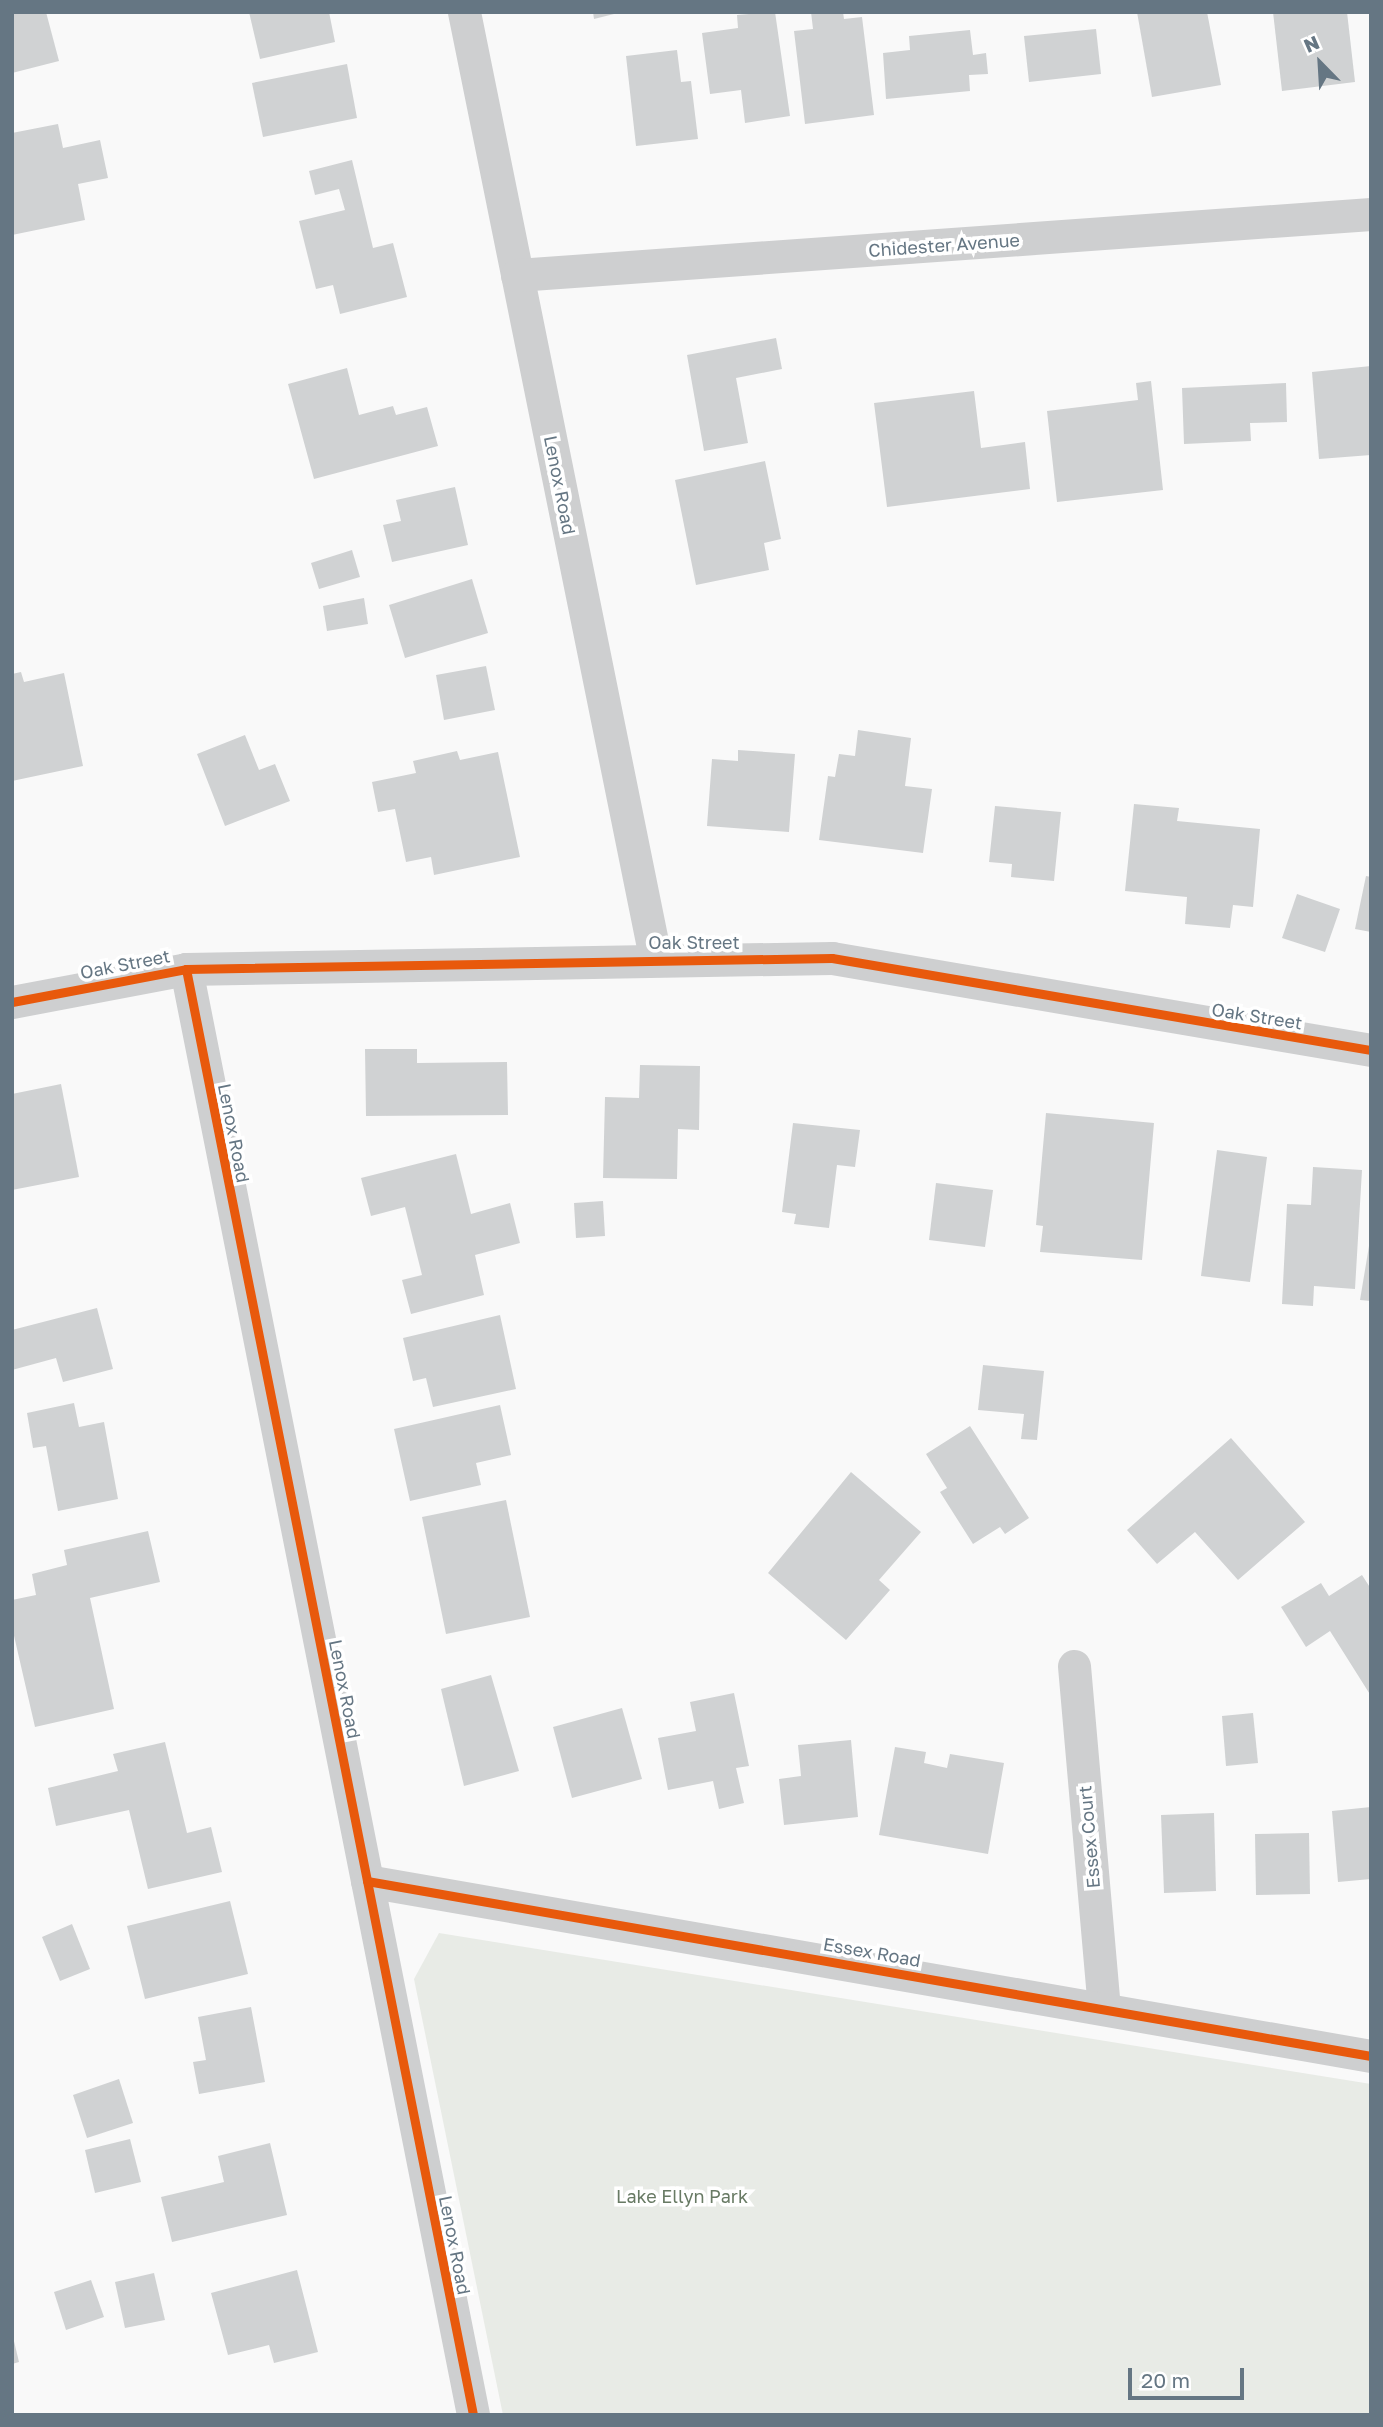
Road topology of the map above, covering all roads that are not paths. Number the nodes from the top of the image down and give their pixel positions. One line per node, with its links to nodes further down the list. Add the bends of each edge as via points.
1 (464, 12): 3 (street, Lenox Road)
2 (1371, 214): 3 (street, Chidester Avenue)
3 (517, 275): 4 (street, Lenox Road)
4 (655, 957): 5 (street, Oak Street); 7 (street, Oak Street, via 832,958)
5 (186, 969): 6 (street, Oak Street); 9 (street, Lenox Road)
6 (12, 1002)
7 (1371, 1050)
8 (1074, 1666): 10 (street, Essex Court)
9 (367, 1881): 10 (street, Essex Road); 12 (street, Lenox Road)
10 (1104, 2008): 11 (street, Essex Road)
11 (1371, 2056)
12 (472, 2415)

